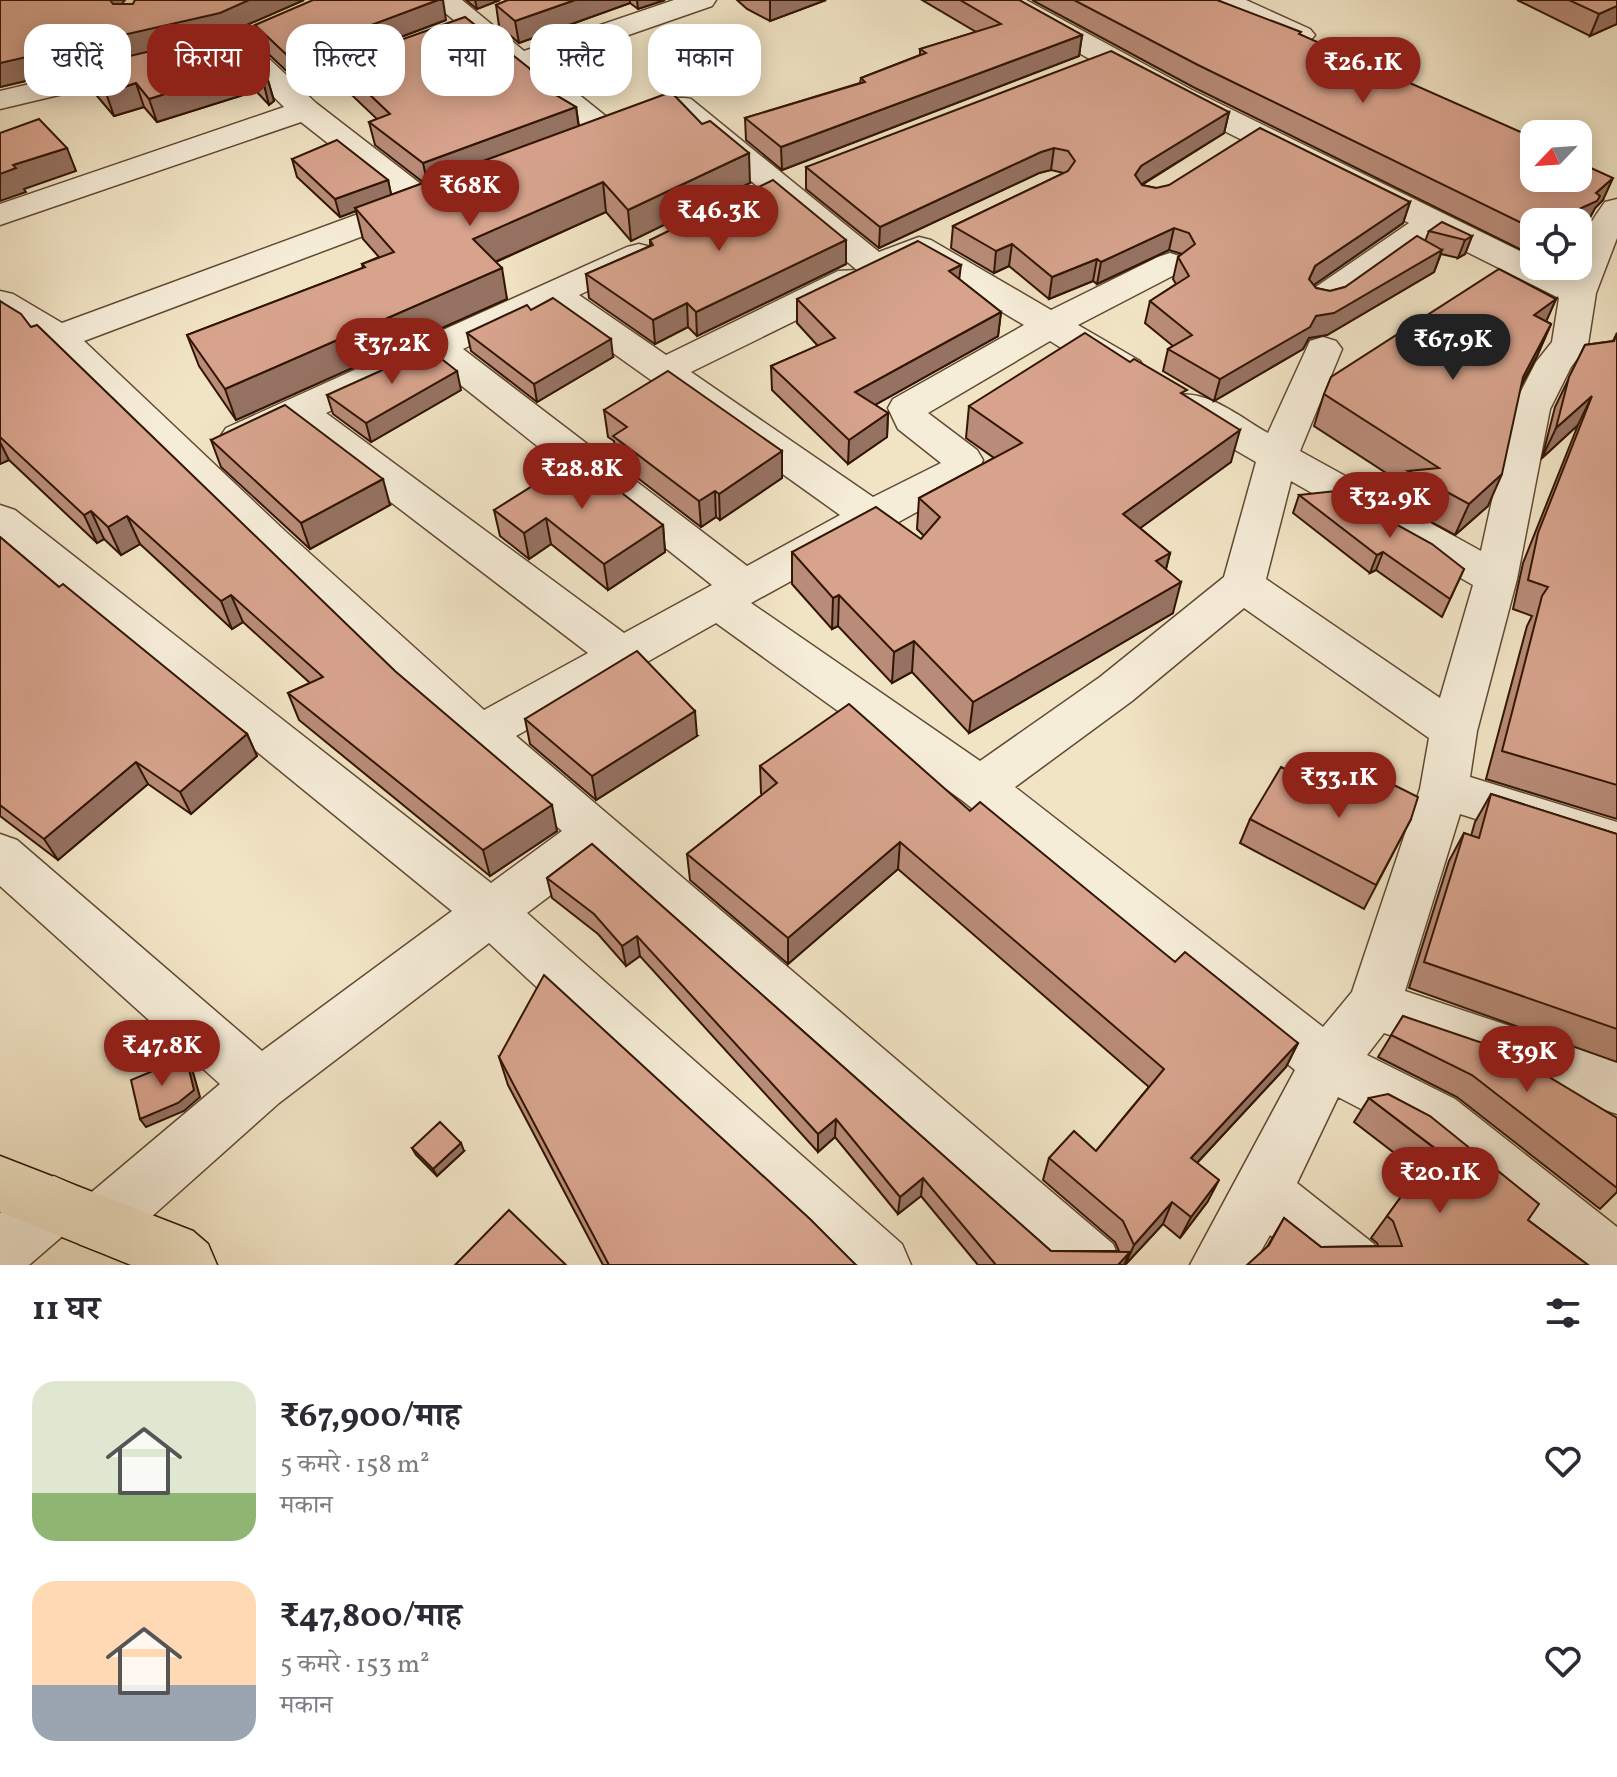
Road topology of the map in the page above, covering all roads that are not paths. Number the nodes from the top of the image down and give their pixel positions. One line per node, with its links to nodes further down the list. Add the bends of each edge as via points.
1 (444, 0): 6 (street)
2 (702, 0): 10 (street)
3 (1005, 0): 9 (street)
4 (1222, 0): 8 (street)
5 (504, 11): 6 (street)
6 (475, 22): 7 (street); 10 (street)
7 (470, 24)
8 (1331, 49)
9 (1110, 58): 11 (street); 18 (street, via 1240,141)
10 (520, 62): 14 (street)
11 (1067, 75)
12 (0, 100): 13 (street, via 249,38)
13 (305, 110): 17 (street); 29 (street, via 437,197)
14 (607, 133): 15 (street); 23 (street, via 680,106)
15 (565, 149)
16 (1613, 190): 24 (street)
17 (0, 215)
18 (1433, 221): 24 (street); 26 (street)
19 (959, 228): 21 (street)
20 (667, 240): 25 (street)
21 (919, 247): 23 (street); 28 (street)
22 (1170, 264): 28 (street)
23 (875, 267): 32 (street)
24 (1578, 293): 38 (street, via 1592,347 1555,362 1531,409)
25 (555, 295): 30 (street); 32 (street)
26 (1323, 299)
27 (0, 302): 29 (street)
28 (1050, 325): 34 (street); 36 (street, via 907,408 912,420 965,465)
29 (59, 337): 35 (street)
30 (438, 348): 33 (street); 40 (street)
31 (1323, 349): 34 (street)
32 (662, 371): 36 (street)
33 (298, 411): 35 (street); 41 (street)
34 (1277, 459): 38 (street); 39 (street)
35 (187, 461): 43 (street)
36 (871, 516): 40 (street)
37 (0, 520): 49 (street)
38 (1496, 579): 42 (street)
39 (1243, 585): 42 (street); 44 (street, via 1116,689)
40 (730, 594): 41 (street); 44 (street)
41 (621, 655): 43 (street)
42 (1454, 731): 45 (street)
43 (481, 734): 46 (street)
44 (980, 787): 51 (street)
45 (1444, 789): 47 (street); 50 (street)
46 (597, 832): 49 (street); 61 (street)
47 (1617, 843)
48 (0, 855): 52 (street)
49 (491, 913): 52 (street); 60 (street)
50 (1374, 1005): 51 (street); 53 (street)
51 (1327, 1063): 55 (street); 58 (street, via 1435,1118)
52 (260, 1085): 56 (street)
53 (1617, 1088)
54 (0, 1184): 56 (main road)
55 (1262, 1192): 62 (street); 63 (street)
56 (77, 1214): 57 (street); 59 (main road, via 172,1252)
57 (0, 1251)
58 (1603, 1253)
59 (187, 1265)
60 (881, 1265)
61 (1092, 1265)
62 (1220, 1265)
63 (1353, 1265)

